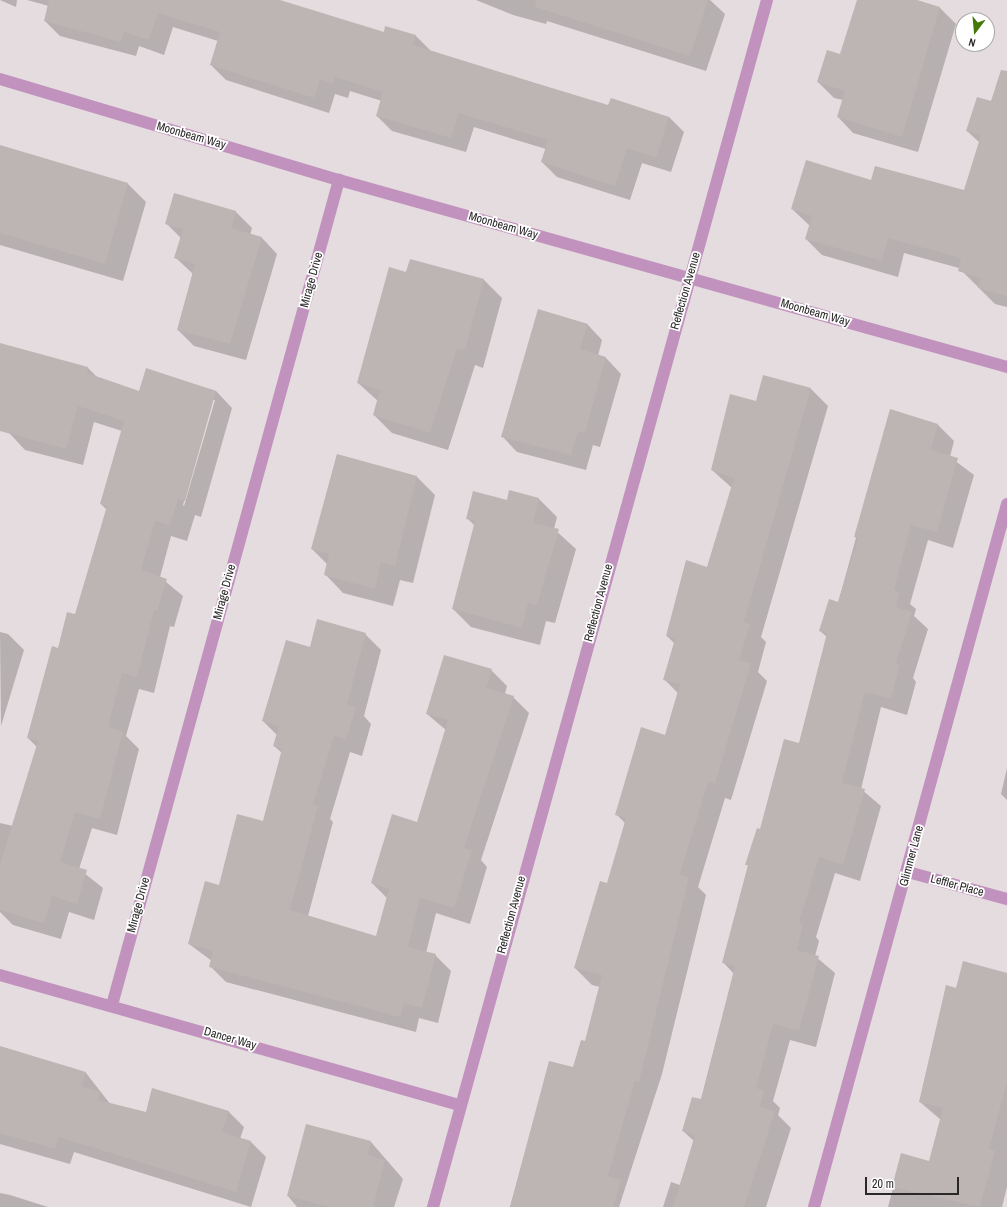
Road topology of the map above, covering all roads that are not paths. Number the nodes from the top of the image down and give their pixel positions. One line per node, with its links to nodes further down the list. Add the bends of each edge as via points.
1 (767, 0): 4 (street, Reflection Avenue)
2 (0, 79): 3 (street, Moonbeam Way)
3 (339, 180): 4 (street, Moonbeam Way); 10 (street, Mirage Drive)
4 (689, 278): 5 (street, Moonbeam Way); 11 (street, Reflection Avenue)
5 (1007, 367)
6 (1007, 504): 7 (street, Glimmer Lane)
7 (908, 872): 8 (street, Leffler Place); 13 (street, Glimmer Lane)
8 (1007, 899)
9 (0, 975): 10 (street, Dancer Way)
10 (112, 1005): 11 (street, Dancer Way)
11 (460, 1104): 12 (street, Reflection Avenue)
12 (433, 1207)
13 (814, 1207)

